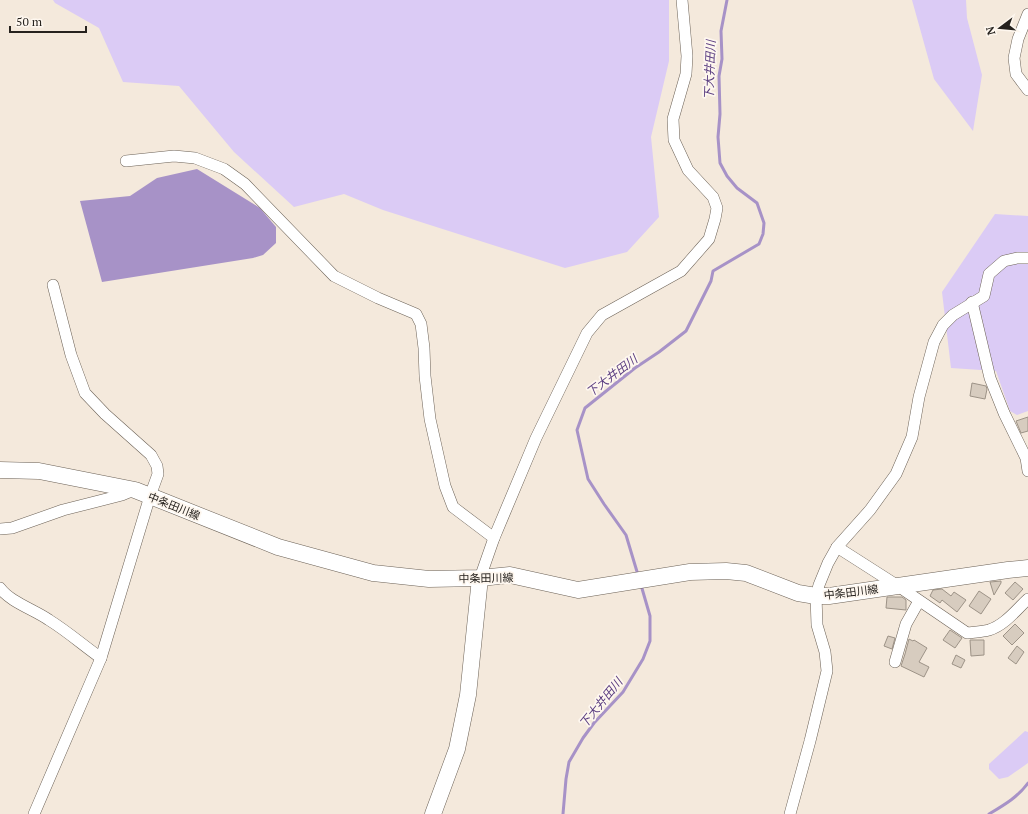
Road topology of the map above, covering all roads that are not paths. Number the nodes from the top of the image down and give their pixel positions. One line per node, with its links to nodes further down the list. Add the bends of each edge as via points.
1 (682, 0): 13 (street, via 686,74 673,119 674,140 688,170 713,197 717,208 715,219 708,239 681,271 602,315 587,333 536,438)
2 (1028, 14): 3 (street, via 1014,58 1016,74)
3 (1028, 90)
4 (126, 161): 13 (street, via 188,157 224,169 245,184 334,276 416,314 421,324 430,418 453,507)
5 (1028, 258): 7 (street, via 1004,261 989,274 984,296)
6 (53, 285): 11 (street, via 71,355 85,393 151,455 157,466 158,474)
7 (972, 302): 9 (street, via 990,378 1026,458); 14 (street, via 943,325 934,342 919,397 912,437 896,474 870,510)
8 (0, 470): 10 (main road, 中条田川線, via 39,471)
9 (1028, 472)
10 (135, 490): 11 (main road, 中条田川線); 12 (street, via 63,510 12,528)
11 (150, 496): 16 (main road, 中条田川線, via 278,547 373,573 429,579); 22 (street)
12 (0, 529)
13 (494, 538): 16 (street)
14 (837, 547): 17 (street); 19 (street)
15 (1028, 568): 17 (main road, 中条田川線)
16 (480, 578): 19 (main road, 中条田川線, via 510,576 578,590 690,572 726,571 746,573 798,593); 25 (main road, via 468,695 457,749)
17 (898, 586): 19 (main road, 中条田川線); 21 (street)
18 (0, 588): 22 (street, via 22,606 49,619)
19 (816, 596): 26 (street, via 817,625 825,652 827,672)
20 (1028, 599): 21 (street, via 1000,626 967,633)
21 (919, 601): 23 (street, via 906,624)
22 (101, 658): 24 (street)
23 (895, 662)
24 (34, 814)
25 (433, 814)
26 (790, 814)

